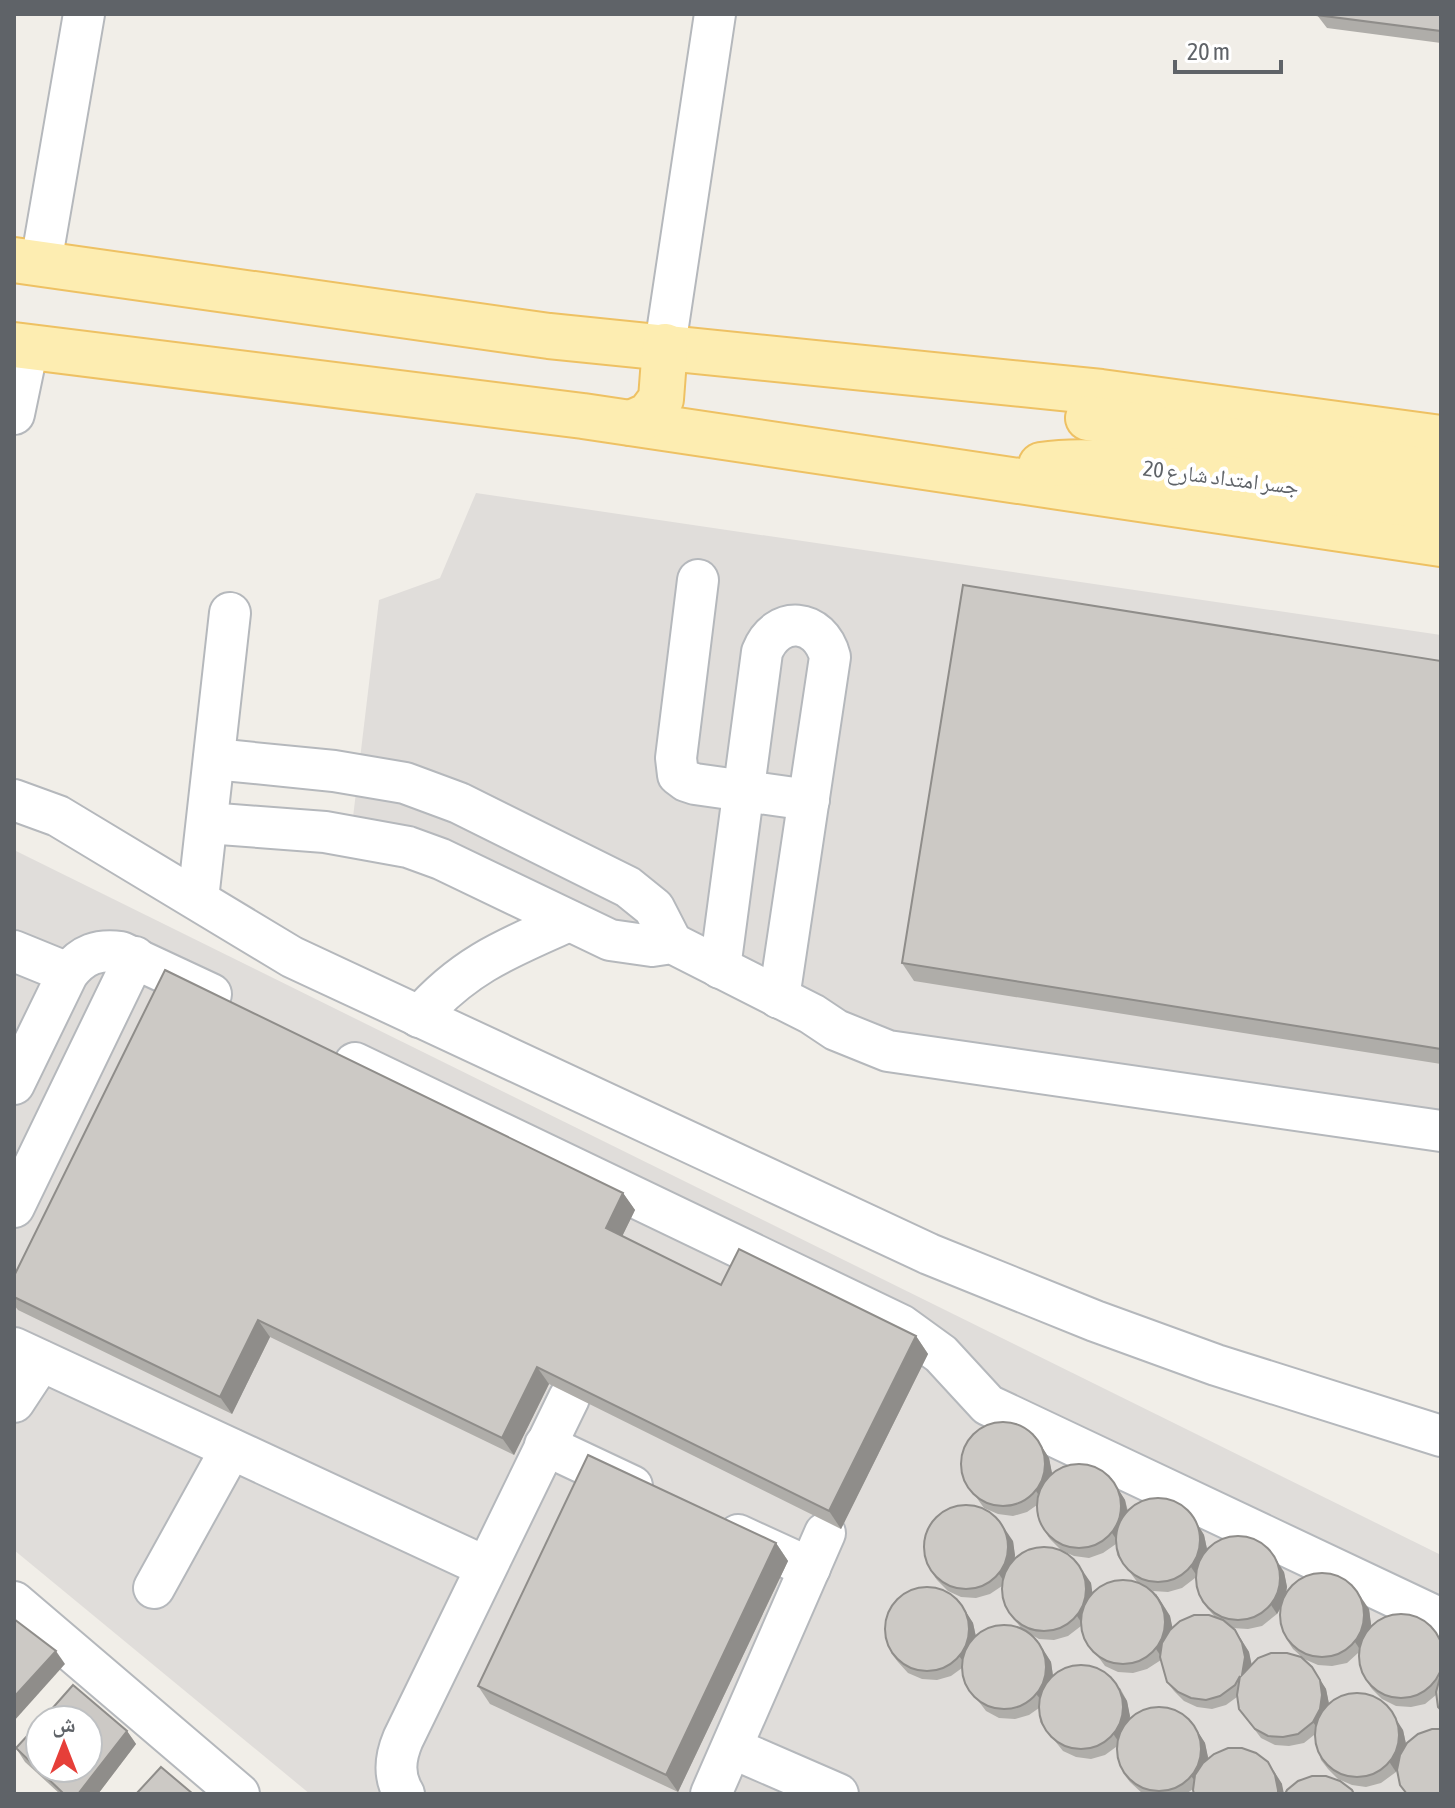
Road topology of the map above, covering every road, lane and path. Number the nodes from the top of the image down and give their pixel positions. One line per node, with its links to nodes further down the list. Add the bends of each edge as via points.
1 (84, 14): 3 (street)
2 (715, 14): 5 (street)
3 (28, 262): 5 (main road, via 549,336)
4 (21, 346): 7 (street); 8 (main road)
5 (665, 346): 6 (main road); 8 (main road, via 661,399 649,415)
6 (1027, 384): 9 (main road); 10 (main road, جسر امتداد شارع 20, via 1072,415)
7 (14, 414)
8 (631, 423): 11 (main road)
9 (1441, 438)
10 (1441, 473)
11 (1001, 479): 12 (main road, جسر امتداد شارع 20, via 1070,461 1109,463); 13 (main road)
12 (1441, 509)
13 (1441, 544)
14 (698, 580): 17 (street, via 675,767 686,781)
15 (230, 613): 16 (street)
16 (214, 759): 20 (street); 23 (street, via 375,777 433,793 628,887 654,908)
17 (744, 791): 19 (street); 19 (street, via 762,652 780,629 799,625 820,635 830,657); 26 (street)
18 (14, 800): 21 (street, via 58,816)
19 (809, 800): 28 (street)
20 (207, 823): 21 (street); 22 (street, via 325,832 408,847)
21 (198, 899): 30 (street, via 292,957)
22 (569, 921): 23 (street, via 610,940); 30 (street, via 473,967)
23 (672, 943): 26 (street)
24 (14, 951): 27 (street)
25 (135, 957): 27 (street, via 106,950 91,953); 29 (street); 34 (street)
26 (720, 968): 28 (street)
27 (68, 973): 32 (street)
28 (779, 998): 33 (street, via 888,1051)
29 (248, 1012)
30 (419, 1017): 38 (street, via 929,1254 1189,1355)
31 (319, 1046): 46 (street, via 901,1325 941,1354 988,1405)
32 (14, 1084)
33 (1441, 1131)
34 (14, 1207)
35 (28, 1354): 37 (street); 40 (street)
36 (569, 1398): 39 (street)
37 (14, 1402)
38 (1441, 1436)
39 (545, 1445): 41 (street); 43 (street)
40 (231, 1449): 43 (street); 44 (street)
41 (670, 1503)
42 (712, 1523): 47 (street, via 818,1551)
43 (486, 1567): 49 (street, via 397,1754)
44 (154, 1588)
45 (14, 1602): 48 (street)
46 (1441, 1619)
47 (732, 1748): 50 (street); 51 (street)
48 (239, 1794)
49 (404, 1794)
50 (711, 1794)
51 (838, 1794)

